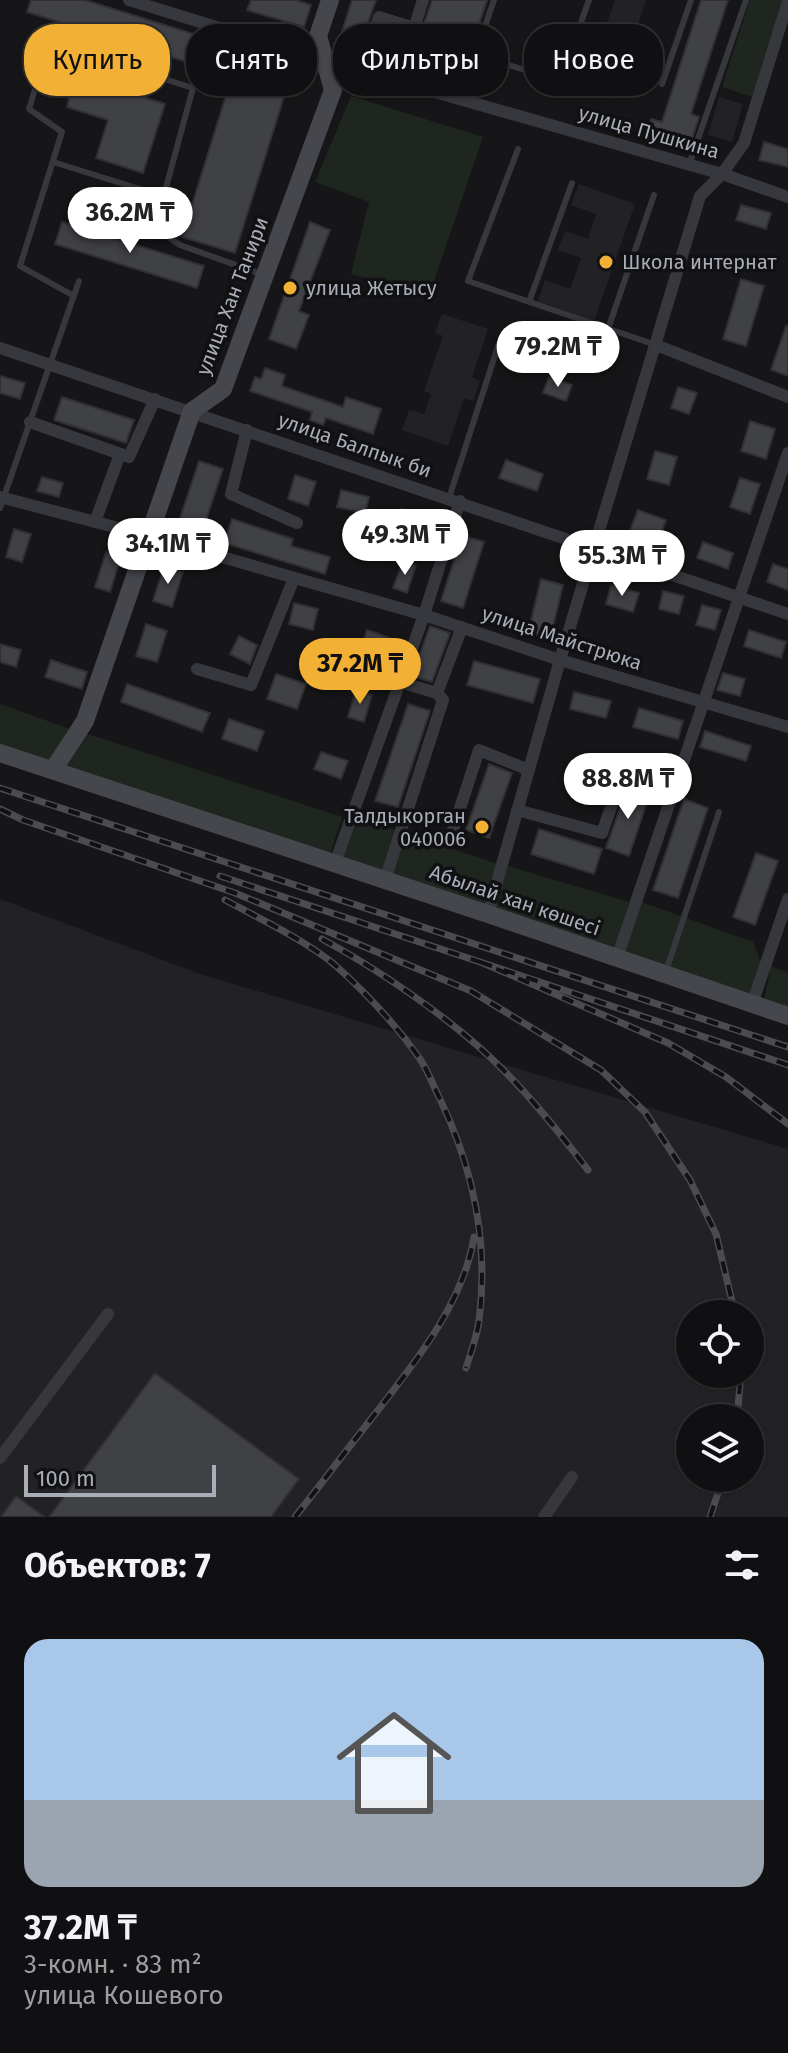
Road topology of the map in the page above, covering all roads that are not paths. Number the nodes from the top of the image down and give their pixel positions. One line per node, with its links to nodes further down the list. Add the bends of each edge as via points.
1 (129, 0): 12 (street, улица Пушкина)
2 (330, 0): 12 (street, улица Хан Танири, via 318,36)
3 (423, 0): 11 (street)
4 (494, 0): 5 (lane, via 475,55 555,79)
5 (589, 0)
6 (691, 0): 14 (lane)
7 (746, 0): 18 (lane)
8 (788, 1): 19 (street, via 744,143)
9 (377, 24): 10 (street, via 379,17)
10 (401, 24)
11 (415, 24)
12 (323, 60): 13 (street, улица Пушкина); 24 (street, улица Хан Танири, via 333,90)
13 (333, 63)
14 (663, 81)
15 (451, 96): 18 (street, улица Пушкина)
16 (518, 149): 27 (lane, via 468,281)
17 (53, 162): 21 (lane); 24 (lane, via 62,132 29,109 49,43 193,88 155,228 180,245); 26 (lane, via 20,266)
18 (689, 165): 19 (street, улица Пушкина)
19 (722, 174): 23 (street, улица Пушкина); 29 (street, via 700,196)
20 (572, 183): 27 (lane)
21 (143, 190)
22 (654, 195): 28 (lane)
23 (788, 197)
24 (264, 276): 35 (street, улица Хан Танири, via 223,389)
25 (79, 281): 26 (lane)
26 (74, 296): 32 (lane)
27 (529, 302): 28 (lane)
28 (608, 329): 29 (lane)
29 (656, 345): 33 (street); 45 (street)
30 (498, 346): 40 (lane)
31 (0, 348): 32 (street, улица Балпык би)
32 (49, 364): 34 (street, улица Балпык би); 36 (lane)
33 (788, 397)
34 (155, 399): 35 (street, улица Балпык би); 39 (street, via 129,457)
35 (192, 411): 37 (street, улица Балпык би); 44 (street)
36 (30, 422): 39 (street); 41 (lane)
37 (247, 430): 40 (street, улица Балпык би); 43 (street, via 231,494)
38 (788, 453): 47 (street)
39 (120, 454): 42 (street)
40 (454, 499): 45 (street, улица Балпык би); 49 (street)
41 (1, 501): 42 (street, улица Майстрюка)
42 (95, 522): 44 (street, улица Майстрюка)
43 (297, 523)
44 (149, 536): 46 (street, улица Майстрюка); 58 (street, via 85,721)
45 (596, 547): 47 (street, улица Балпык би); 51 (street)
46 (294, 578): 49 (street, улица Майстрюка); 52 (street, via 251,685)
47 (739, 596): 48 (street, улица Балпык би); 55 (street)
48 (788, 614)
49 (424, 615): 50 (street, улица Майстрюка); 53 (street)
50 (462, 627): 51 (street, улица Майстрюка); 54 (street)
51 (560, 660): 55 (street, улица Майстрюка); 59 (street)
52 (197, 669)
53 (400, 682): 54 (street); 64 (street)
54 (437, 693): 65 (street, via 443,700)
55 (703, 702): 56 (street, улица Майстрюка); 60 (street)
56 (788, 727)
57 (0, 753): 58 (street, Абылай хан көшесі)
58 (53, 770): 64 (street, Абылай хан көшесі)
59 (529, 770): 61 (street); 63 (street, via 479,750)
60 (674, 788): 61 (street, via 624,770 602,833); 68 (street)
61 (517, 810): 67 (street)
62 (719, 812): 69 (lane)
63 (449, 842)
64 (335, 863): 65 (street, Абылай хан көшесі)
65 (385, 880): 67 (street, Абылай хан көшесі)
66 (788, 899): 70 (street)
67 (488, 914): 68 (street, Абылай хан көшесі)
68 (617, 958): 69 (street, Абылай хан көшесі)
69 (665, 974): 70 (street, Абылай хан көшесі)
70 (752, 1004): 71 (street, Абылай хан көшесі)
71 (788, 1016)
72 (108, 1314): 73 (street)
73 (0, 1458)
74 (572, 1477): 75 (street)
75 (544, 1517)

